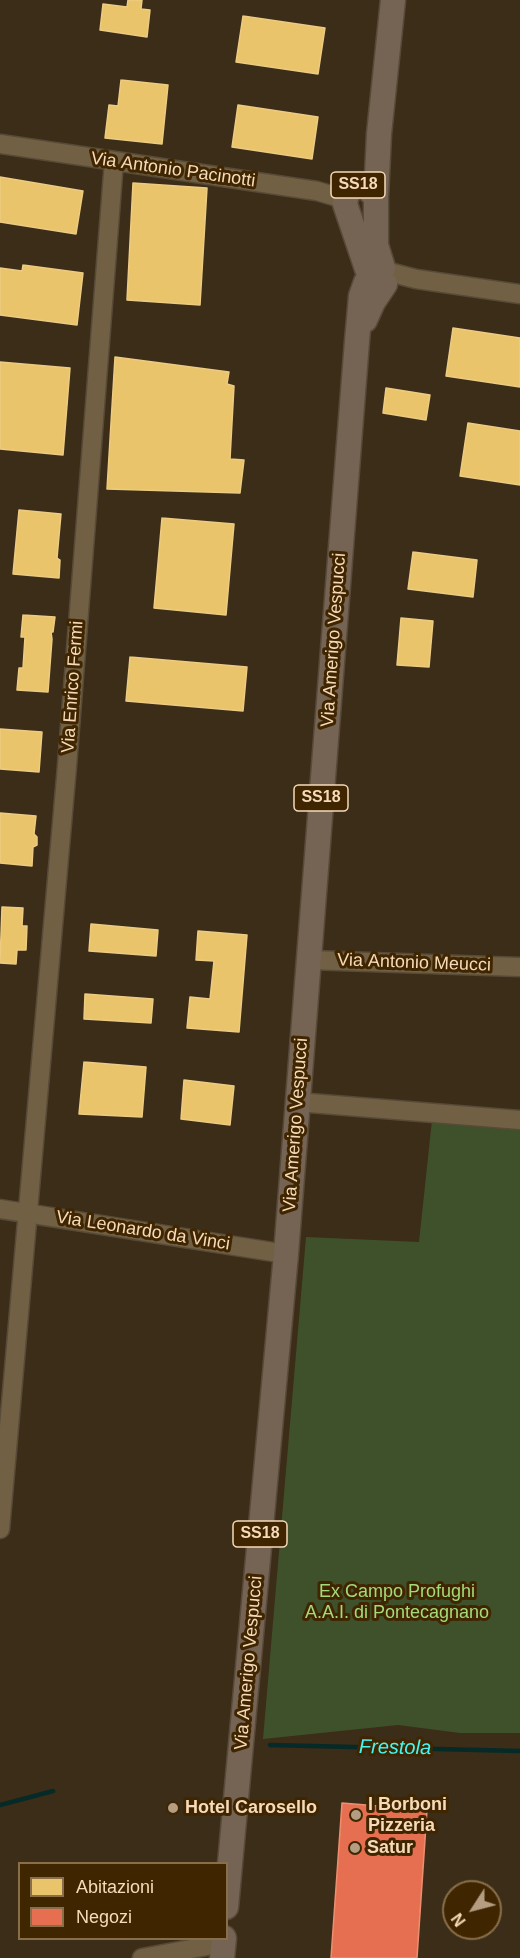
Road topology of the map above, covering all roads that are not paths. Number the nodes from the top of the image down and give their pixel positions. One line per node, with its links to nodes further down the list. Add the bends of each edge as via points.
1 (393, 0): 4 (main road, SS18, via 380,134)
2 (0, 144): 3 (street, Via Antonio Pacinotti)
3 (114, 161): 4 (street, Via Antonio Pacinotti); 12 (street, Via Enrico Fermi, via 68,766)
4 (360, 194): 5 (main road, SS18, via 375,245)
5 (379, 276): 6 (street); 7 (main road, Via Amerigo Vespucci / SS18, via 361,296)
6 (520, 294)
7 (309, 960): 8 (street, Via Antonio Meucci); 9 (main road, Via Amerigo Vespucci / SS18)
8 (520, 967)
9 (297, 1102): 10 (street); 13 (main road, Via Amerigo Vespucci / SS18)
10 (520, 1120)
11 (0, 1209): 12 (street, Via Leonardo da Vinci)
12 (28, 1213): 13 (street, Via Leonardo da Vinci); 14 (street, Via Enrico Fermi)
13 (286, 1254): 15 (main road, Via Amerigo Vespucci / SS18)
14 (0, 1529)
15 (228, 1885)
16 (223, 1946): 17 (street)
17 (142, 1958)

